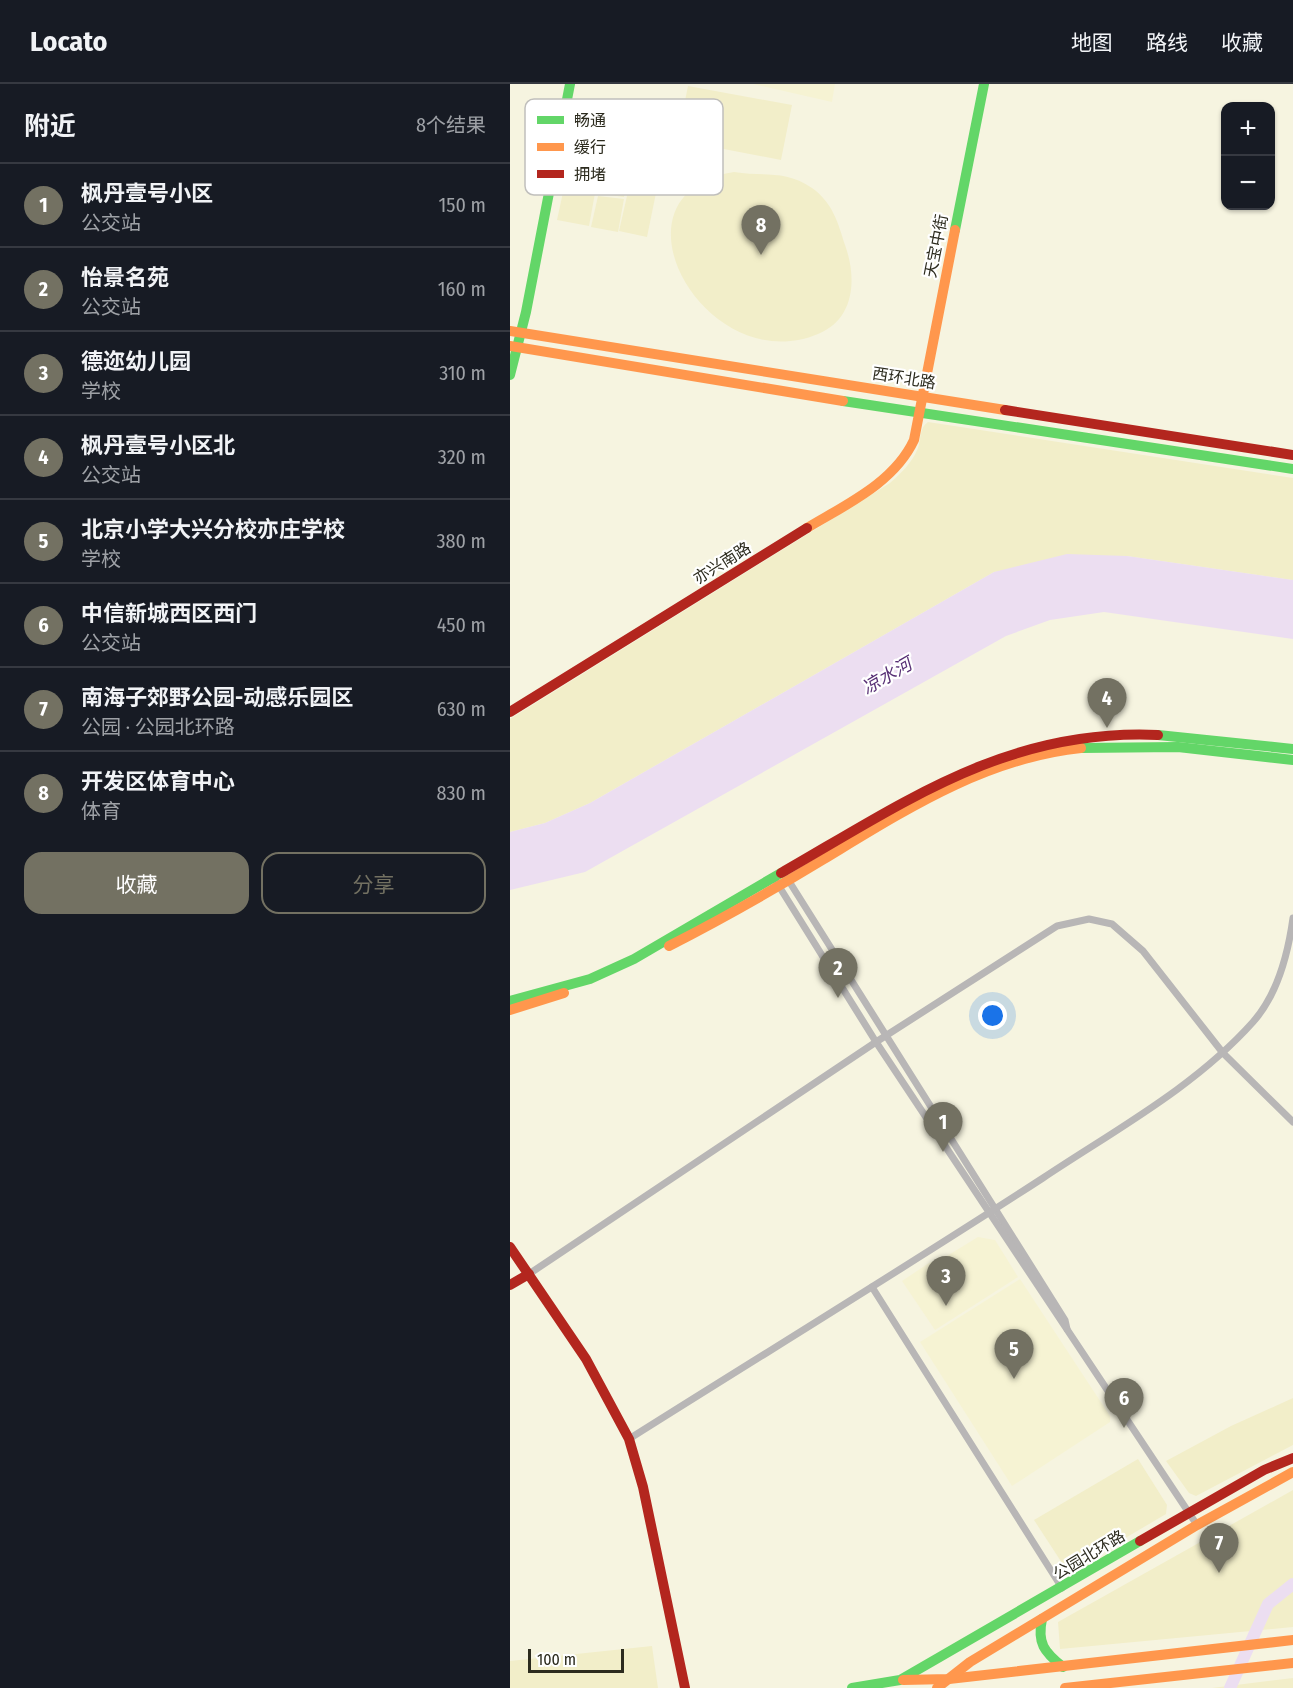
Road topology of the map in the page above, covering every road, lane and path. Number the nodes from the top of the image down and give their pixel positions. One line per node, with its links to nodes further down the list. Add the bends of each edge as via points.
1 (570, 84): 3 (street)
2 (984, 84): 8 (street, 天宝中街)
3 (567, 99)
4 (546, 195): 5 (street)
5 (516, 332): 6 (street); 8 (street, 西环北路)
6 (514, 348): 7 (street); 9 (street, 西环北路)
7 (510, 375)
8 (922, 396): 9 (street, 天宝中街); 10 (street, 西环北路)
9 (918, 413): 11 (street, 西环北路); 12 (street, 亦兴南路, via 908,456 896,471)
10 (1293, 455)
11 (1293, 469)
12 (510, 712)
13 (1293, 749): 15 (street, via 1153,735 1091,737 1033,746 929,788)
14 (1293, 760): 15 (street, via 1147,746 1062,750 1024,759 930,795)
15 (781, 879): 17 (street, via 590,979); 18 (street, via 705,928 602,979); 19 (street); 20 (street)
16 (1293, 918): 21 (street, via 1273,995)
17 (510, 1001)
18 (510, 1010)
19 (886, 1037): 20 (street); 21 (street, via 1057,926 1089,919 1112,924 1143,951); 23 (street)
20 (876, 1042): 24 (street); 26 (street)
21 (1223, 1053): 22 (street); 23 (street, via 1185,1085)
22 (1293, 1122)
23 (996, 1208): 24 (street); 29 (street)
24 (988, 1213): 28 (street); 29 (street)
25 (510, 1247): 26 (street)
26 (529, 1274): 27 (street); 30 (street, via 586,1359)
27 (510, 1285)
28 (872, 1287): 30 (street); 35 (street)
29 (1067, 1329): 33 (street)
30 (629, 1439): 42 (street)
31 (1293, 1458): 33 (street, 公园北环路)
32 (1293, 1472): 34 (street, 公园北环路)
33 (1189, 1513): 34 (street); 35 (street, 公园北环路)
34 (1197, 1525): 36 (street, 公园北环路)
35 (1062, 1588): 41 (street, 公园北环路)
36 (1042, 1619): 39 (street, via 1040,1647); 40 (street, 公园北环路)
37 (1293, 1640): 39 (street, 公园北环路)
38 (1293, 1663): 45 (street)
39 (1063, 1667): 40 (street, 公园北环路)
40 (949, 1679): 41 (street, 公园北环路); 44 (street, 公园北环路)
41 (900, 1680): 43 (street, 公园北环路)
42 (686, 1688)
43 (852, 1688)
44 (937, 1688)
45 (1065, 1688)

